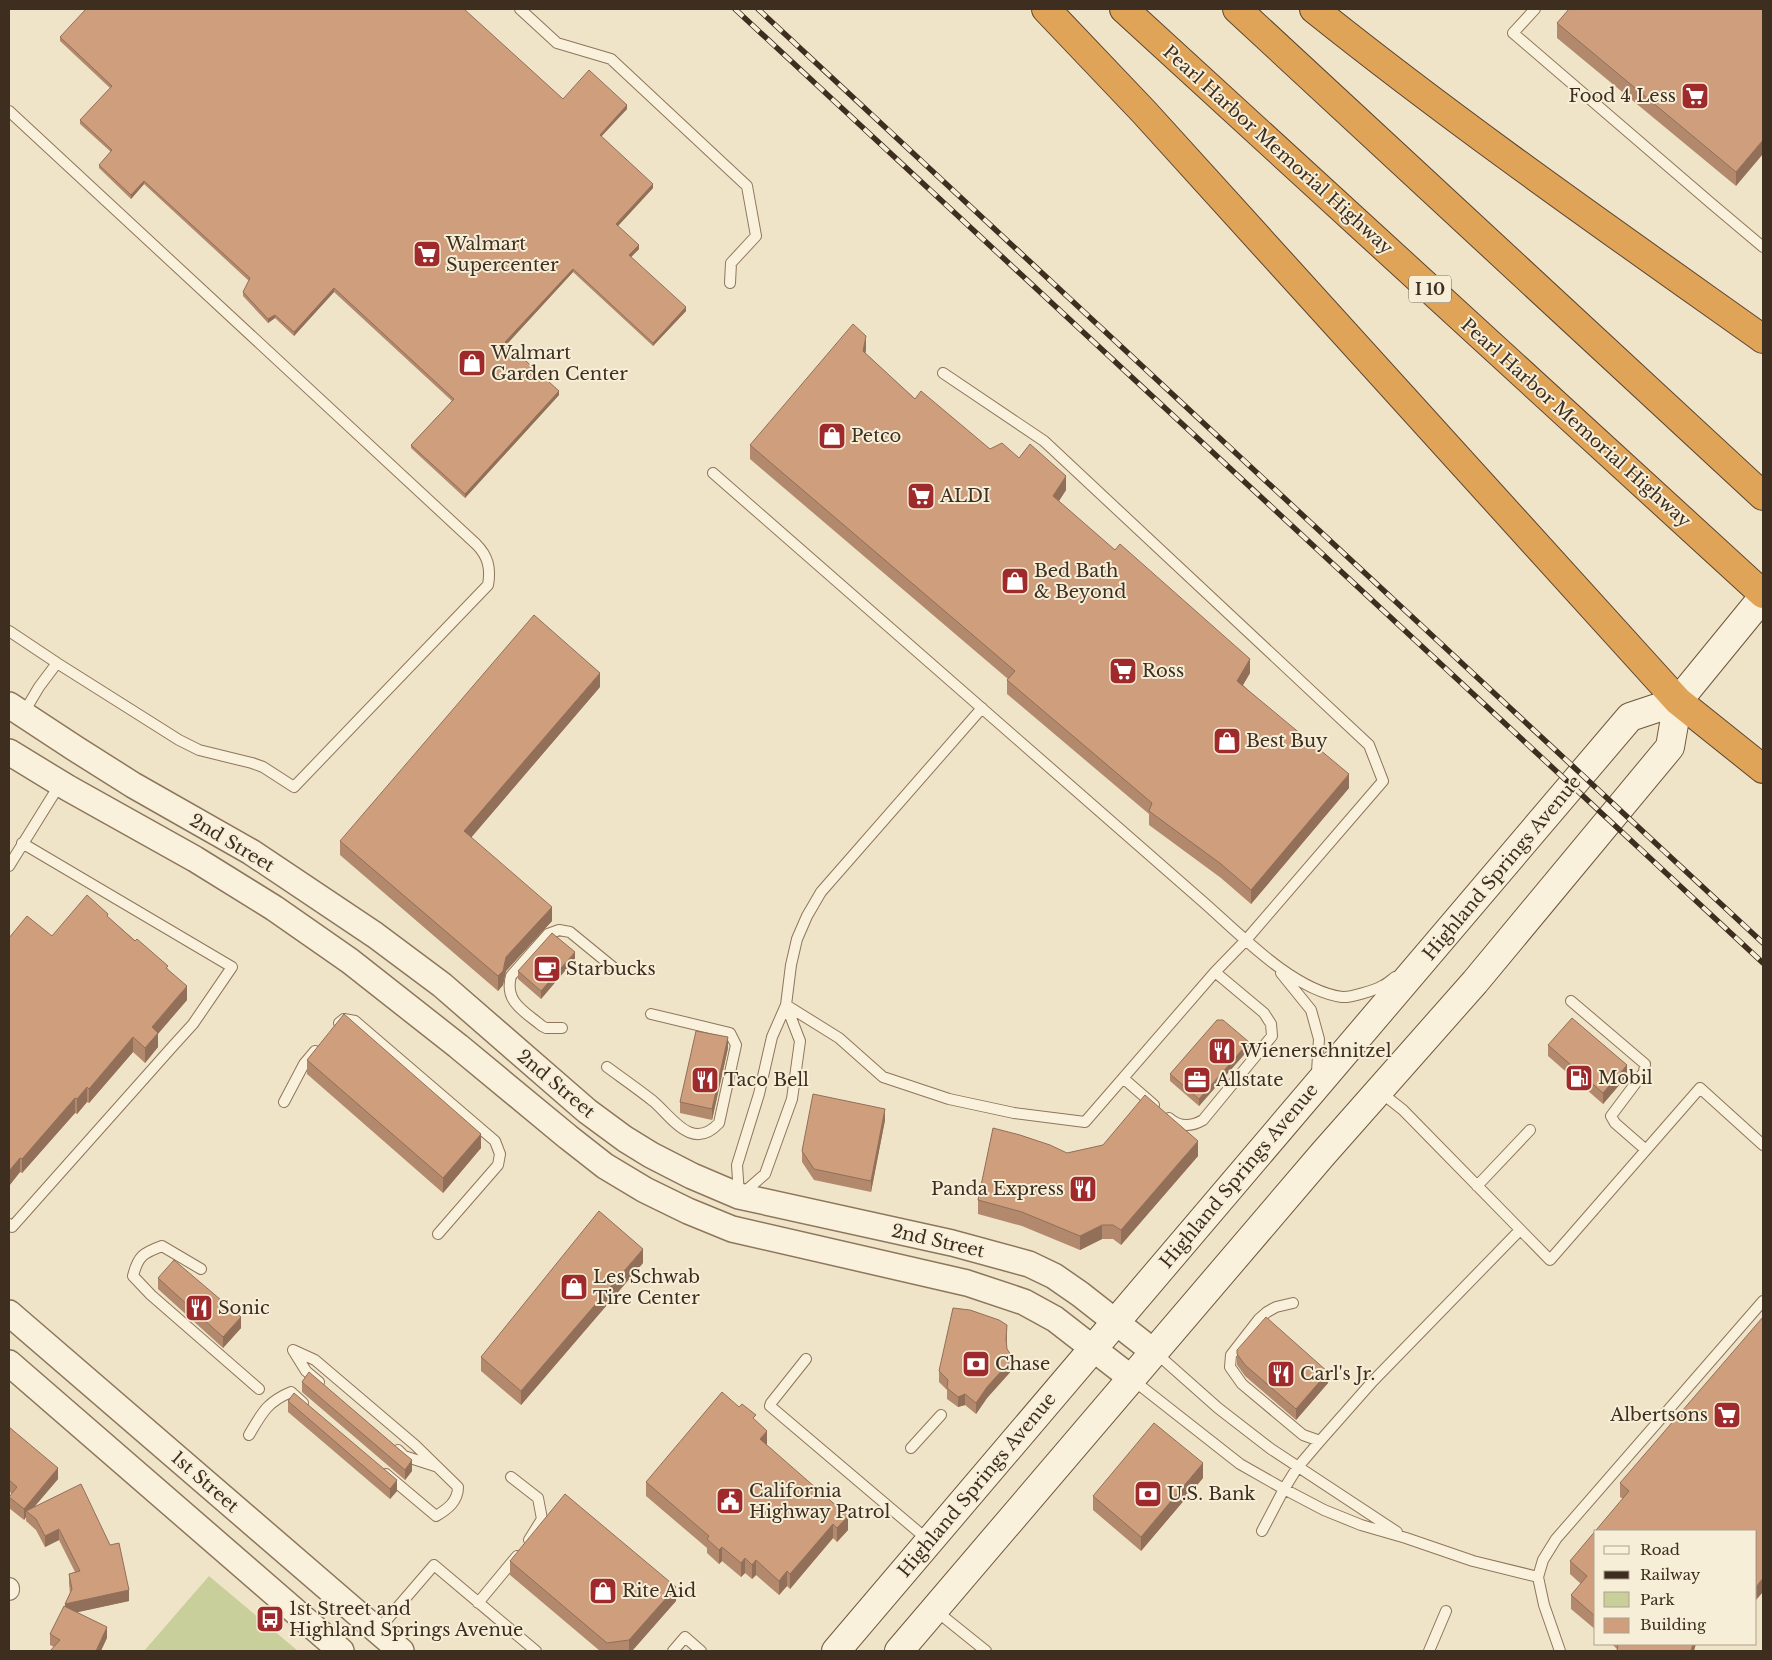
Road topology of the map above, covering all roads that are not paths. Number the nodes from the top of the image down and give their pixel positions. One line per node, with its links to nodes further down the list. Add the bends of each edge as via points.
1 (520, 9): 9 (lane, via 557,43 611,59 747,186 756,236 731,263)
2 (1046, 9): 17 (highway, via 1144,112)
3 (1124, 9): 14 (highway, Pearl Harbor Memorial Highway / I 10)
4 (1236, 9): 13 (highway)
5 (1314, 9): 10 (highway, via 1470,129)
6 (1535, 9): 8 (lane, via 1514,33)
7 (9, 111): 16 (lane, via 482,550 490,570 488,585 294,787 263,767 199,750 179,740)
8 (1763, 247)
9 (730, 283)
10 (1763, 339)
11 (942, 373): 26 (lane, via 1044,441 1369,745 1383,781)
12 (713, 473): 18 (lane)
13 (1763, 496)
14 (1763, 596): 17 (main road)
15 (9, 630): 16 (lane)
16 (56, 663): 19 (lane, via 39,687)
17 (1678, 701): 21 (highway); 27 (main road, Highland Springs Avenue, via 1630,717); 41 (main road, via 1670,747 1475,982)
18 (982, 708): 26 (lane); 33 (lane, via 821,892 797,939)
19 (16, 710): 24 (street, 2nd Street, via 134,785)
20 (9, 752): 22 (street, 2nd Street)
21 (1763, 769)
22 (60, 784): 23 (lane); 24 (street, via 86,782 217,858 231,861); 29 (street, 2nd Street, via 203,864)
23 (22, 843): 25 (lane); 49 (lane, via 232,968 193,1024 12,1227)
24 (251, 852): 37 (street, 2nd Street, via 382,940 442,985)
25 (9, 866)
26 (1246, 940): 28 (lane); 31 (lane)
27 (1430, 952): 28 (lane, via 1381,987 1344,997 1316,990); 43 (main road, Highland Springs Avenue)
28 (1267, 958): 43 (lane, via 1311,1010 1319,1039 1317,1072)
29 (350, 961): 37 (street, via 365,947 450,1011); 57 (street, 2nd Street, via 605,1166 645,1190 732,1230 994,1291 1039,1309)
30 (614, 968): 35 (lane, via 570,932 559,930 548,934 511,976 510,998 542,1026)
31 (1215, 972): 40 (lane); 40 (lane, via 1264,1013 1272,1024 1272,1036 1204,1120 1183,1126 1174,1123)
32 (1571, 1001): 46 (lane, via 1645,1064 1644,1072 1611,1116)
33 (786, 1005): 40 (lane, via 839,1038 883,1077 949,1099 1014,1113 1085,1122); 48 (lane, via 772,1037 737,1165); 48 (lane, via 800,1041 792,1099 765,1174)
34 (651, 1014): 39 (lane, via 730,1033 736,1042 719,1123 712,1130 697,1134 677,1126 654,1102)
35 (562, 1028)
36 (333, 1029): 51 (lane, via 344,1019 355,1021 495,1141 500,1154 498,1165)
37 (508, 1042): 48 (street, 2nd Street, via 587,1112 625,1139 692,1176)
38 (322, 1043): 42 (lane, via 304,1064)
39 (607, 1067)
40 (1123, 1078)
41 (1378, 1091): 47 (lane, via 1403,1110); 58 (main road)
42 (284, 1102)
43 (1288, 1119): 56 (main road, Highland Springs Avenue)
44 (1530, 1130): 47 (lane)
45 (1763, 1145): 46 (lane, via 1700,1088)
46 (1646, 1150): 50 (lane, via 1550,1260)
47 (1477, 1186): 50 (lane)
48 (739, 1196): 56 (street, 2nd Street, via 952,1243 1029,1264 1054,1276)
49 (9, 1224)
50 (1520, 1230): 67 (lane, via 1373,1381)
51 (438, 1234)
52 (201, 1269): 62 (lane, via 162,1246 146,1251 136,1263 133,1276)
53 (1763, 1301): 78 (lane, via 1556,1539 1543,1560)
54 (1293, 1303): 67 (lane, via 1267,1312 1259,1319 1231,1355 1230,1367 1242,1384 1303,1436)
55 (9, 1313): 82 (street, 1st Street)
56 (1115, 1322): 57 (main road, Highland Springs Avenue); 58 (street, 2nd Street)
57 (1093, 1348): 61 (street, 2nd Street); 77 (main road, Highland Springs Avenue)
58 (1154, 1352): 61 (main road); 72 (lane, via 1218,1408)
59 (806, 1359): 77 (lane, via 770,1406)
60 (9, 1363): 83 (street)
61 (1131, 1378): 74 (lane, via 1240,1464); 80 (main road)
62 (259, 1389)
63 (327, 1389): 71 (lane, via 306,1371 294,1350 315,1360)
64 (313, 1411): 66 (lane, via 291,1392 276,1398 262,1412)
65 (941, 1414): 69 (lane)
66 (249, 1435)
67 (1320, 1441): 72 (lane)
68 (390, 1444): 71 (lane, via 404,1456)
69 (911, 1448)
70 (380, 1468): 71 (lane, via 436,1516 458,1496 458,1486)
71 (438, 1468)
72 (1297, 1468): 74 (lane); 76 (lane)
73 (511, 1477): 79 (lane, via 538,1498 542,1519 522,1550)
74 (1284, 1489): 75 (lane); 76 (lane, via 1361,1525)
75 (1262, 1531)
76 (1406, 1538): 78 (lane, via 1472,1561)
77 (929, 1541): 88 (main road, Highland Springs Avenue)
78 (1538, 1577): 92 (lane)
79 (478, 1603): 82 (lane, via 434,1565); 85 (lane)
80 (935, 1610): 89 (main road); 90 (lane)
81 (1446, 1611): 91 (lane)
82 (377, 1631): 84 (street, 1st Street)
83 (341, 1651)
84 (401, 1651)
85 (536, 1651)
86 (673, 1651): 87 (lane, via 685,1636)
87 (701, 1651)
88 (836, 1651)
89 (899, 1651)
90 (986, 1651)
91 (1429, 1651)
92 (1560, 1651)

